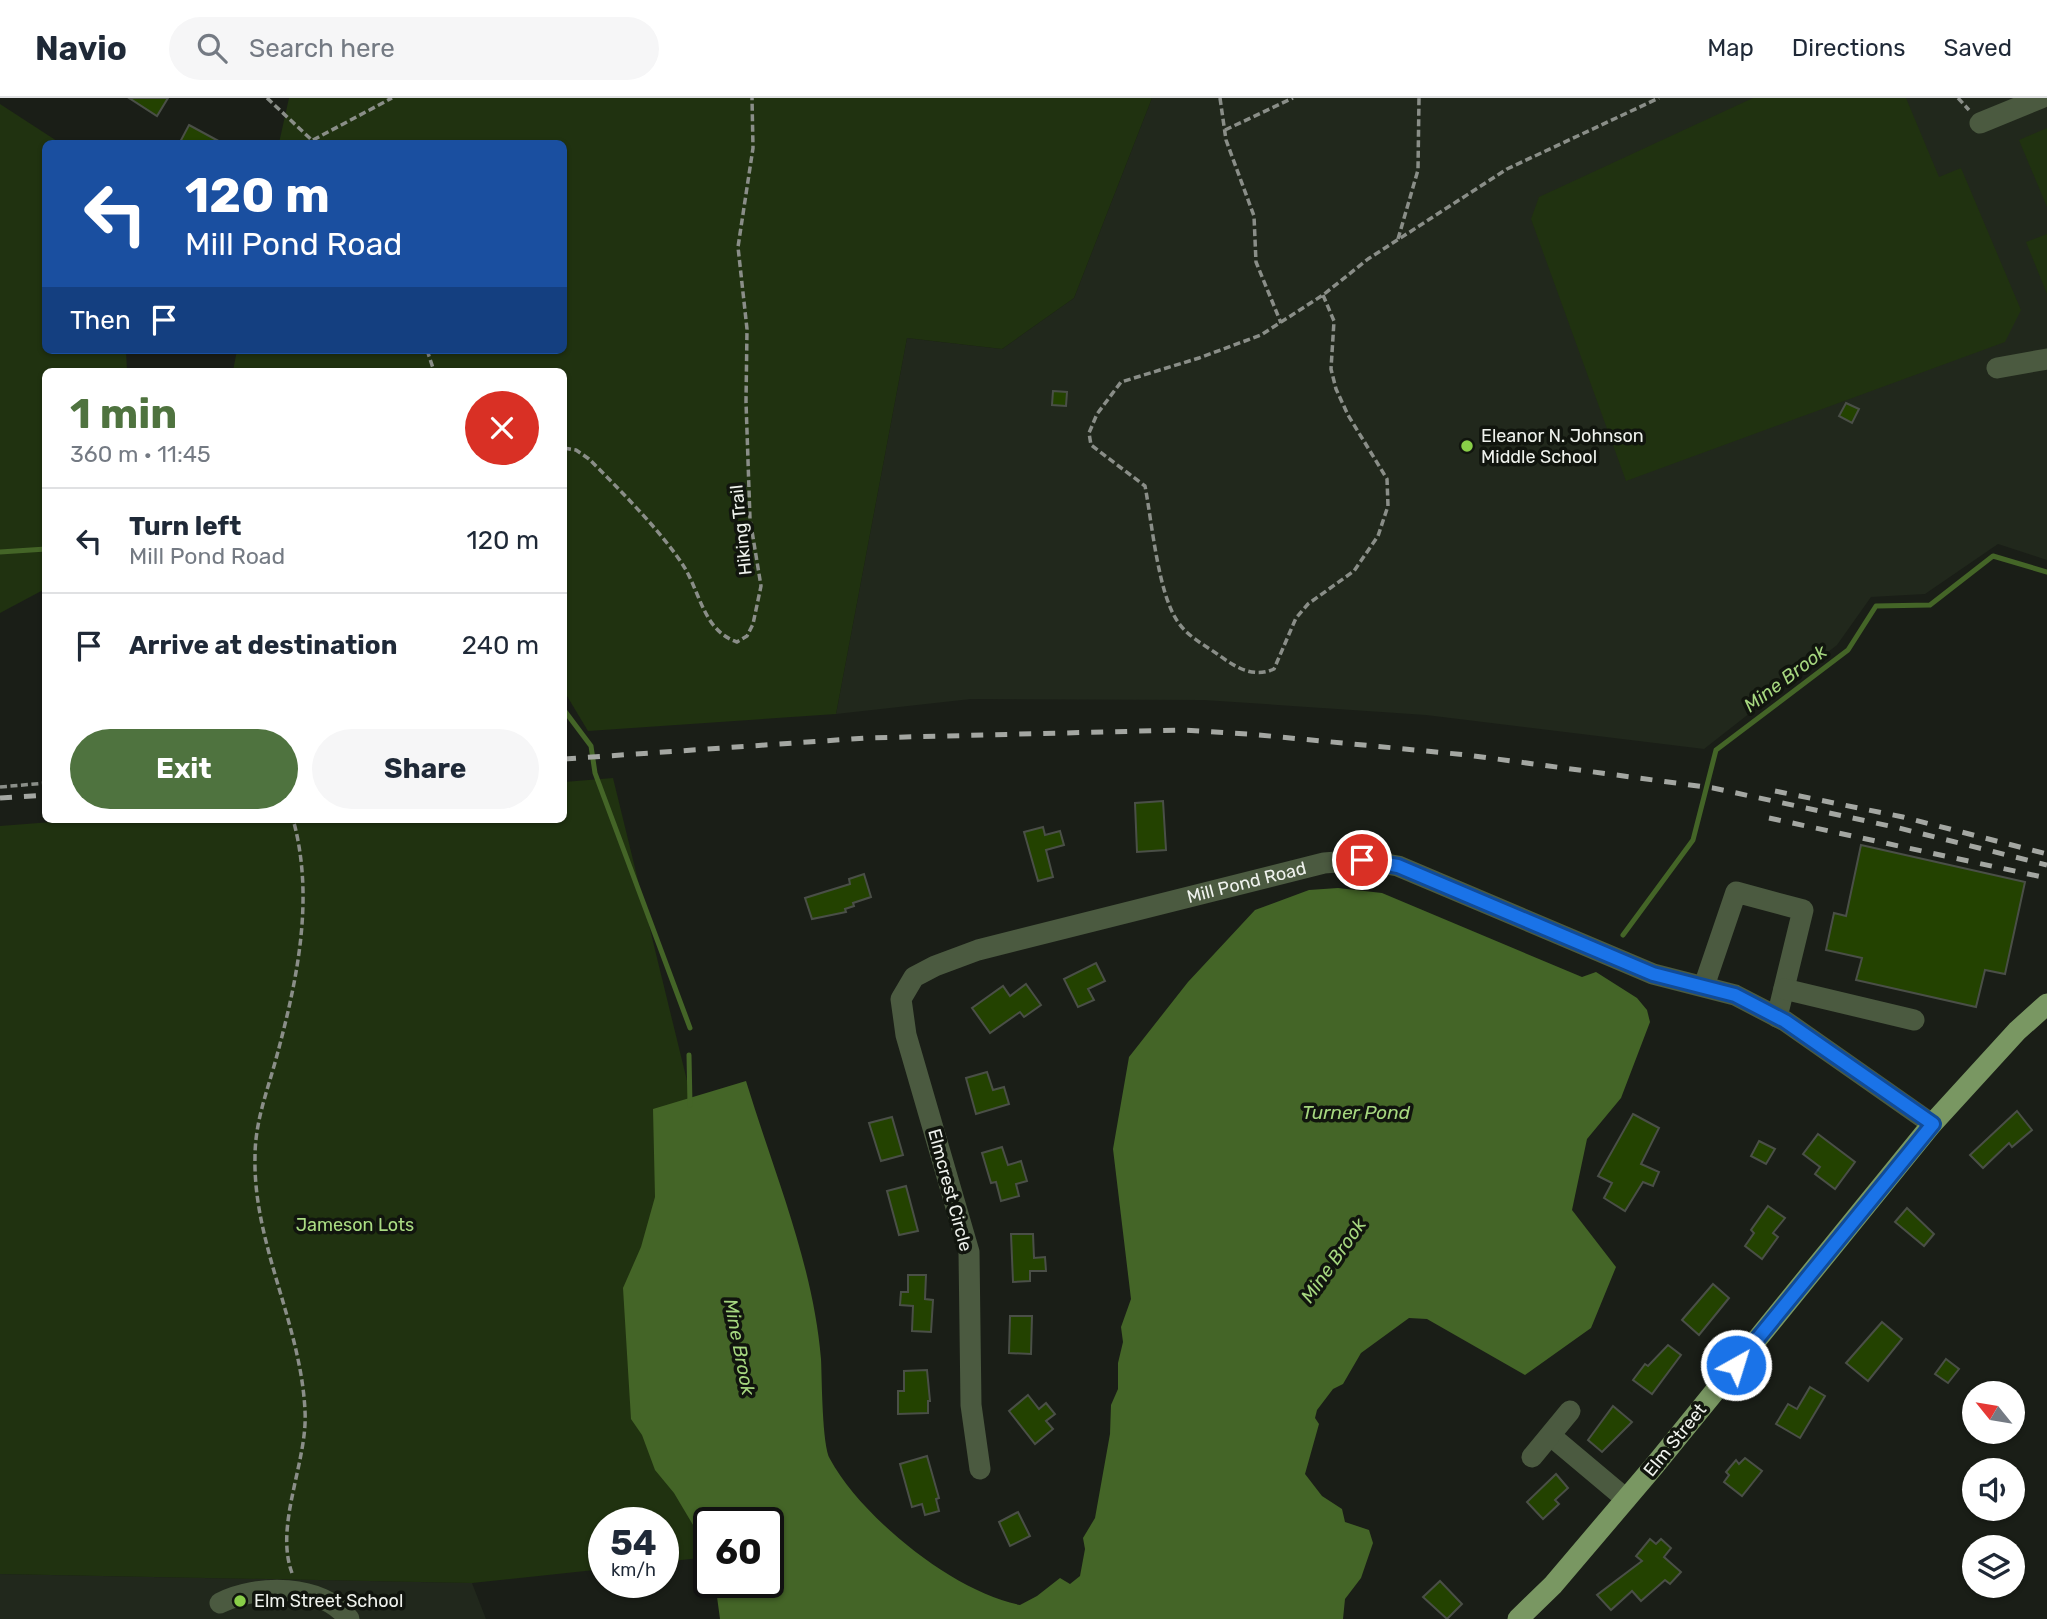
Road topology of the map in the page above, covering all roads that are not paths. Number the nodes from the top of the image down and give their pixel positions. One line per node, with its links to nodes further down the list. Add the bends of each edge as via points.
1 (2041, 98): 2 (street)
2 (1980, 123)
3 (2047, 359): 4 (street)
4 (1997, 368)
5 (1703, 986): 6 (street, via 1736,892 1803,910); 7 (street, Mill Pond Road, via 1653,974 1398,866 1362,860 1324,863 978,950 914,977); 9 (street, Mill Pond Road, via 1735,995)
6 (1784, 989): 9 (street); 10 (street)
7 (901, 999): 15 (street, Elmcrest Circle, via 906,1035 969,1252 971,1405)
8 (2047, 1004): 11 (main road, Elm Street)
9 (1777, 1017): 11 (street, Mill Pond Road)
10 (1914, 1020)
11 (1933, 1124): 16 (main road, Elm Street)
12 (1570, 1411): 13 (street)
13 (1551, 1436): 14 (street); 16 (street)
14 (1532, 1457)
15 (980, 1469)
16 (1626, 1499): 19 (main road, Elm Street)
17 (220, 1603): 18 (street, via 246,1593 308,1594 330,1600)
18 (349, 1619)
19 (1518, 1619)

